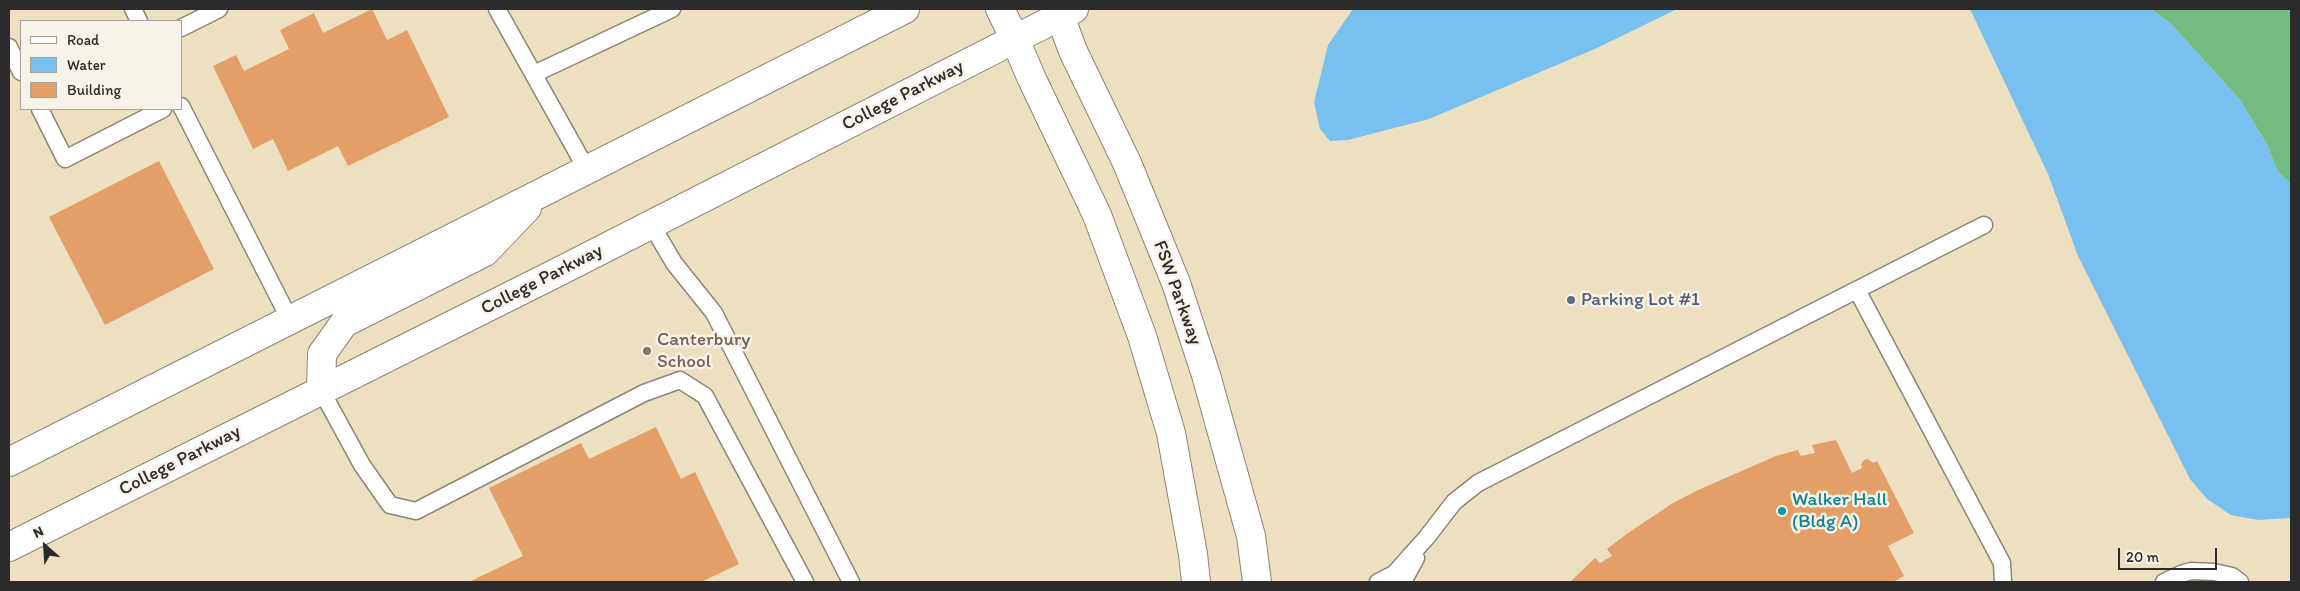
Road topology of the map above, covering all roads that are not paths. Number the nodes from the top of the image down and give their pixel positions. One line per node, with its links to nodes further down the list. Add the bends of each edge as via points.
1 (219, 9): 7 (lane)
2 (497, 9): 11 (lane)
3 (672, 9): 11 (lane)
4 (905, 9): 15 (main road)
5 (1000, 9): 8 (main road)
6 (1064, 11): 8 (main road, College Parkway); 28 (main road, FSW Parkway, via 1073,51 1126,163 1176,283 1206,375 1251,536)
7 (182, 28)
8 (1015, 39): 17 (main road, College Parkway); 27 (main road, via 1097,215 1142,336 1171,433)
9 (9, 47): 10 (lane)
10 (20, 70)
11 (534, 74): 15 (lane)
12 (182, 108): 20 (lane)
13 (40, 110): 14 (lane, via 65,159)
14 (161, 110)
15 (587, 170): 16 (main road)
16 (542, 193): 20 (main road); 21 (main road, via 485,252 344,323 322,354)
17 (651, 224): 21 (main road, College Parkway); 26 (lane, via 674,263 714,313)
18 (1984, 225): 19 (lane)
19 (1857, 290): 23 (lane, via 1478,483 1454,502); 31 (lane, via 2002,563)
20 (290, 320): 22 (main road)
21 (321, 390): 24 (main road, College Parkway); 25 (lane, via 362,465 390,505 416,511 644,393 680,380 705,396)
22 (9, 462)
23 (1427, 537): 29 (lane, via 1394,574); 30 (lane)
24 (9, 547)
25 (805, 582)
26 (851, 582)
27 (1196, 582)
28 (1257, 582)
29 (1378, 582)
30 (1404, 582)
31 (2003, 582)
32 (2164, 582): 33 (lane, via 2191,571 2232,576)
33 (2240, 582)

